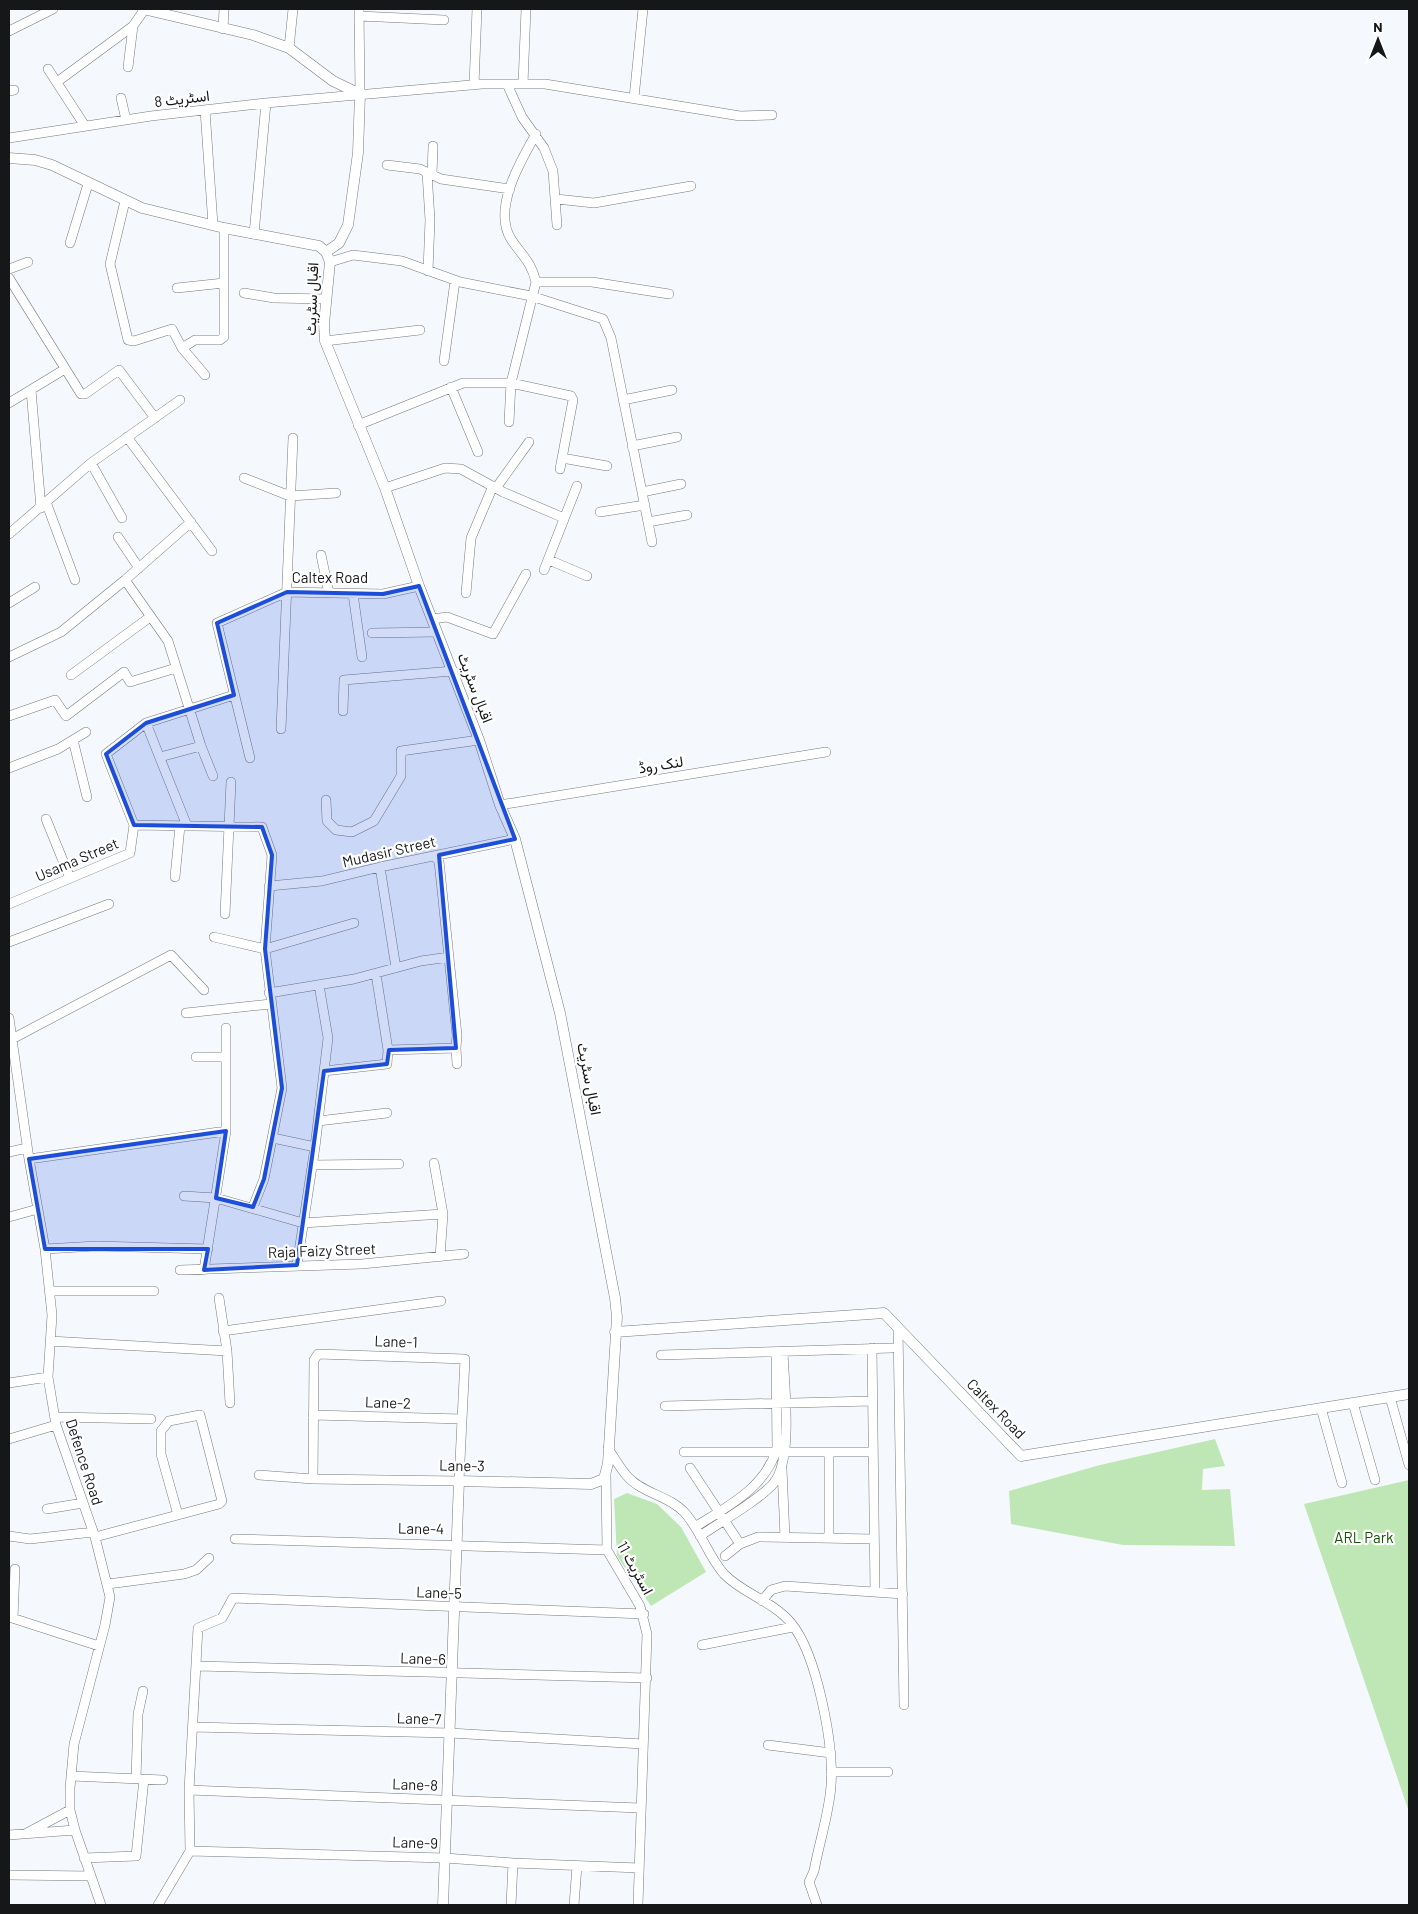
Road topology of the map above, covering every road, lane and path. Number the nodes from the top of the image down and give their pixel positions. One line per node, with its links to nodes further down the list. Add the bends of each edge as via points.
1 (53, 9): 12 (street)
2 (144, 9): 10 (street); 11 (street)
3 (224, 9): 11 (street)
4 (293, 9): 13 (street)
5 (477, 9): 19 (street)
6 (526, 9): 18 (street)
7 (643, 9): 22 (street)
8 (359, 12): 9 (street); 20 (street)
9 (444, 20)
10 (133, 26): 14 (street); 16 (street)
11 (223, 29): 13 (street, via 253,35)
12 (9, 31)
13 (289, 48): 20 (street, via 333,81)
14 (128, 67)
15 (48, 69): 16 (street)
16 (57, 82): 27 (street)
17 (507, 84): 18 (street, اسٹریٹ 8); 19 (street, اسٹریٹ 8); 28 (street, via 522,117)
18 (523, 84): 22 (street, اسٹریٹ 8, via 545,84)
19 (474, 85): 20 (street, اسٹریٹ 8)
20 (360, 94): 23 (street, اسٹریٹ 8); 44 (street, via 358,153 348,225)
21 (121, 98): 26 (street)
22 (634, 98): 25 (street, اسٹریٹ 8, via 740,116)
23 (266, 103): 24 (street, اسٹریٹ 8); 42 (street)
24 (205, 110): 26 (street, اسٹریٹ 8); 39 (street)
25 (772, 115)
26 (126, 120): 27 (street, اسٹریٹ 8)
27 (85, 126): 29 (street, اسٹریٹ 8)
28 (536, 134): 36 (street, via 512,176); 37 (street, via 553,171)
29 (9, 138)
30 (433, 146): 33 (street)
31 (9, 158): 34 (street, اقبال سٹریٹ, via 52,165)
32 (387, 165): 33 (street, via 420,169)
33 (430, 174): 36 (street); 47 (street)
34 (88, 184): 38 (street, اقبال سٹریٹ); 43 (street)
35 (691, 186): 37 (street, via 594,203)
36 (510, 189): 50 (street, via 507,231 532,267)
37 (556, 199): 40 (street)
38 (125, 201): 39 (street, اقبال سٹریٹ); 59 (street, via 110,264 128,340 172,329)
39 (213, 225): 41 (street, اقبال سٹریٹ)
40 (557, 226)
41 (224, 228): 42 (street, اقبال سٹریٹ); 51 (street)
42 (254, 234): 44 (street, اقبال سٹریٹ, via 319,246)
43 (70, 243)
44 (328, 257): 47 (street, via 377,257 402,261); 56 (street, اقبال سٹریٹ)
45 (28, 262): 46 (street)
46 (9, 269)
47 (428, 271): 49 (street)
48 (9, 278): 61 (street)
49 (455, 281): 55 (street); 60 (street)
50 (536, 282): 54 (street, via 592,282); 55 (street)
51 (224, 283): 52 (street); 59 (street, via 224,337 220,340 195,340)
52 (177, 288)
53 (244, 293): 56 (street, via 274,298)
54 (669, 294)
55 (531, 296): 63 (street); 68 (street, via 603,320 611,338)
56 (326, 299): 58 (street, اقبال سٹریٹ)
57 (420, 330): 58 (street)
58 (325, 341): 72 (street, اقبال سٹریٹ)
59 (182, 348): 62 (street)
60 (444, 362)
61 (65, 368): 65 (street); 70 (street, via 83,395 115,370 122,372)
62 (205, 375)
63 (511, 383): 64 (street, via 463,383); 71 (street); 79 (street, via 571,396 573,400)
64 (450, 388): 72 (street); 78 (street)
65 (31, 390): 69 (street); 91 (street)
66 (672, 390): 68 (street)
67 (180, 400): 70 (street)
68 (623, 400): 77 (street)
69 (9, 403)
70 (155, 418): 73 (street)
71 (509, 422)
72 (358, 425): 87 (street, اقبال سٹریٹ)
73 (127, 437): 80 (street); 97 (street)
74 (677, 437): 77 (street)
75 (293, 438): 90 (street)
76 (528, 442): 86 (street, via 511,470)
77 (632, 446): 88 (street)
78 (478, 452)
79 (562, 458): 81 (street); 82 (street)
80 (91, 463): 91 (street); 95 (street)
81 (607, 466)
82 (560, 468)
83 (244, 478): 90 (street)
84 (681, 484): 88 (street)
85 (577, 486): 96 (street)
86 (495, 487): 87 (street, via 461,469 446,468); 96 (street); 115 (street, via 472,534)
87 (385, 488): 111 (street, اقبال سٹریٹ)
88 (642, 492): 92 (street)
89 (336, 493): 90 (street)
90 (290, 496): 113 (street)
91 (43, 505): 99 (street); 109 (street)
92 (644, 505): 93 (street); 98 (street)
93 (600, 512)
94 (687, 515): 98 (street)
95 (122, 518)
96 (564, 518): 104 (street)
97 (191, 522): 102 (street); 105 (street)
98 (648, 522): 101 (street)
99 (9, 534)
100 (118, 536): 105 (street)
101 (652, 542)
102 (212, 551)
103 (321, 555): 114 (street)
104 (549, 560): 106 (street); 108 (street)
105 (139, 568): 110 (street)
106 (544, 570)
107 (526, 574): 119 (street, via 493,634 447,617)
108 (587, 576)
109 (75, 580)
110 (125, 580): 118 (street); 122 (street, via 61,632)
111 (419, 586): 116 (street, Caltex Road, via 382,594); 119 (street, اقبال سٹریٹ)
112 (35, 587): 117 (street)
113 (287, 592): 114 (street, Caltex Road); 127 (street, Caltex Road, via 217,623); 132 (street)
114 (329, 593): 116 (street, Caltex Road)
115 (466, 593)
116 (352, 594): 123 (street)
117 (9, 603)
118 (150, 617): 124 (street, via 168,640); 126 (street)
119 (432, 619): 120 (street, اقبال سٹریٹ)
120 (438, 632): 121 (street); 125 (street, اقبال سٹریٹ)
121 (372, 633)
122 (9, 657)
123 (362, 657)
124 (176, 668): 128 (street); 130 (street, via 130,682 124,672 66,716 55,700)
125 (453, 671): 129 (street, via 344,680); 135 (street, اقبال سٹریٹ)
126 (71, 674)
127 (234, 695): 128 (street); 139 (street)
128 (189, 711): 131 (street); 136 (street)
129 (343, 711)
130 (9, 716)
131 (146, 723): 138 (street); 147 (street, via 106,754)
132 (281, 729)
133 (86, 732): 134 (street)
134 (73, 740): 140 (street); 143 (street)
135 (479, 740): 144 (street, via 401,751 401,776 397,784 374,821 352,832 336,830 327,821); 145 (street, اقبال سٹریٹ)
136 (200, 746): 138 (street); 141 (street)
137 (826, 752): 145 (street, لنک روڈ)
138 (160, 757): 148 (street)
139 (250, 758)
140 (9, 768)
141 (212, 776)
142 (231, 782): 149 (street)
143 (87, 797)
144 (326, 800)
145 (500, 805): 150 (street, اقبال سٹریٹ)
146 (46, 819): 154 (street)
147 (134, 825): 148 (street); 154 (street, Usama Street, via 130,853)
148 (183, 826): 149 (street); 153 (street)
149 (231, 827): 155 (street, via 262,827 272,855); 158 (street)
150 (515, 839): 151 (street, Mudasir Street); 211 (street, اقبال سٹریٹ, via 560,1014 614,1288)
151 (434, 856): 152 (street, Mudasir Street); 163 (street, via 440,861)
152 (380, 867): 155 (street, Mudasir Street, via 322,882); 164 (street)
153 (175, 877)
154 (70, 878): 156 (street, Usama Street)
155 (269, 886): 162 (street)
156 (9, 904)
157 (109, 904): 161 (street)
158 (225, 914)
159 (354, 924): 162 (street)
160 (214, 937): 162 (street)
161 (9, 942)
162 (265, 949): 168 (street)
163 (449, 957): 164 (street); 174 (street)
164 (396, 968): 165 (street)
165 (376, 974): 166 (street); 175 (street)
166 (319, 985): 168 (street); 179 (street, via 328,1038)
167 (204, 990): 173 (street, via 172,955)
168 (269, 993): 169 (street)
169 (271, 1004): 170 (street); 183 (street, via 282,1088)
170 (186, 1013)
171 (9, 1018): 173 (street, Defence Road)
172 (226, 1028): 177 (street)
173 (12, 1039): 185 (street, Defence Road)
174 (456, 1048): 175 (street); 178 (street)
175 (388, 1050): 179 (street, via 387,1064)
176 (196, 1057): 177 (street)
177 (226, 1057): 182 (street)
178 (457, 1064)
179 (324, 1070): 181 (street)
180 (388, 1113): 181 (street)
181 (318, 1121): 184 (street)
182 (226, 1131): 187 (street); 192 (street)
183 (273, 1138): 184 (street); 193 (street, via 264,1180)
184 (314, 1147): 190 (street)
185 (27, 1148): 186 (street); 187 (street, Defence Road)
186 (9, 1152)
187 (29, 1158): 194 (street, Defence Road)
188 (434, 1163): 195 (street)
189 (398, 1164): 190 (street)
190 (312, 1165): 197 (street)
191 (184, 1196): 192 (street)
192 (216, 1198): 193 (street); 199 (street)
193 (253, 1207): 197 (street)
194 (38, 1209): 196 (street); 198 (street, Defence Road)
195 (443, 1214): 197 (street); 201 (street)
196 (9, 1217)
197 (303, 1223): 202 (street)
198 (45, 1249): 199 (street, via 96,1246); 205 (street, Defence Road)
199 (208, 1249): 204 (street)
200 (464, 1254): 201 (street, Raja Faizy Street)
201 (440, 1257): 202 (street, Raja Faizy Street, via 362,1264)
202 (297, 1265): 204 (street, Raja Faizy Street)
203 (180, 1270): 204 (street, Raja Faizy Street)
204 (204, 1270)
205 (50, 1291): 206 (street); 212 (street, Defence Road)
206 (154, 1291)
207 (219, 1298): 210 (street)
208 (441, 1300): 210 (street)
209 (898, 1328): 211 (street, Caltex Road, via 884,1314); 227 (street, Caltex Road, via 1021,1456); 266 (street)
210 (223, 1331): 215 (street)
211 (616, 1332): 233 (street, اقبال سٹریٹ)
212 (50, 1341): 215 (street); 218 (street, Defence Road)
213 (872, 1348): 214 (street); 216 (street); 222 (street)
214 (892, 1348)
215 (227, 1351): 223 (street)
216 (779, 1352): 217 (street); 225 (street)
217 (661, 1355)
218 (48, 1377): 219 (street); 231 (street, Defence Road)
219 (9, 1383)
220 (1409, 1394): 221 (street, Caltex Road)
221 (1390, 1397): 224 (street, Caltex Road); 238 (street)
222 (872, 1401): 225 (street); 237 (street)
223 (230, 1403)
224 (1353, 1403): 227 (street, Caltex Road); 244 (street)
225 (781, 1404): 226 (street); 235 (street)
226 (665, 1406)
227 (1321, 1408): 246 (street)
228 (313, 1415): 230 (street, Lane-2); 230 (street, Lane-1, via 314,1360 318,1354 326,1354 465,1359); 243 (street)
229 (151, 1419): 231 (street)
230 (462, 1419): 245 (street)
231 (55, 1421): 232 (street); 247 (street, Defence Road)
232 (9, 1438)
233 (608, 1450): 242 (street, اقبال سٹریٹ); 251 (street, via 629,1478 675,1504)
234 (684, 1452): 235 (street)
235 (781, 1452): 236 (street); 239 (street); 250 (street, via 757,1484)
236 (829, 1452): 237 (street); 255 (street)
237 (873, 1452): 257 (street)
238 (1409, 1465)
239 (782, 1466): 250 (street, via 773,1484); 254 (street)
240 (690, 1468): 250 (street)
241 (259, 1475): 243 (street, Lane-3)
242 (606, 1475): 245 (street, Lane-3, via 601,1482 591,1484); 260 (street, اسٹریٹ 11)
243 (313, 1479): 245 (street, Lane-3)
244 (1375, 1480)
245 (459, 1481): 258 (street)
246 (1342, 1483)
247 (83, 1503): 248 (street); 252 (street, Defence Road)
248 (48, 1509)
249 (178, 1515): 249 (street, via 222,1501 200,1415 169,1422 161,1431 161,1454); 252 (street)
250 (722, 1515): 251 (street); 259 (street)
251 (698, 1531): 267 (street, via 722,1571 733,1583)
252 (94, 1534): 253 (street, via 30,1539); 264 (street, Defence Road)
253 (9, 1536)
254 (785, 1537): 255 (street); 259 (street, via 758,1537)
255 (829, 1538): 257 (street)
256 (235, 1539): 258 (street, Lane-4)
257 (874, 1539): 265 (street)
258 (457, 1544): 260 (street, Lane-4); 268 (street)
259 (740, 1544): 261 (street)
260 (607, 1550): 269 (street, اسٹریٹ 11)
261 (724, 1556)
262 (209, 1558): 264 (street, via 196,1570 184,1574)
263 (15, 1569): 270 (street)
264 (108, 1584): 273 (street, Defence Road, via 110,1597)
265 (875, 1592): 266 (street); 267 (street, via 785,1586 771,1590)
266 (903, 1594): 278 (street)
267 (762, 1601): 271 (street, via 777,1610)
268 (454, 1608): 269 (street, Lane-5); 274 (street, Lane-5, via 233,1598 222,1618 198,1628); 275 (street)
269 (644, 1614): 276 (street)
270 (11, 1618): 273 (street)
271 (793, 1627): 272 (street); 283 (street, via 811,1662)
272 (702, 1645)
273 (99, 1646): 286 (street, Defence Road, via 74,1744)
274 (197, 1666): 275 (street, Lane-6); 279 (street)
275 (452, 1674): 276 (street, Lane-6); 280 (street)
276 (647, 1678): 281 (street)
277 (143, 1691): 287 (street, via 138,1714)
278 (904, 1705)
279 (194, 1727): 280 (street, Lane-7); 289 (street)
280 (450, 1733): 281 (street, Lane-7); 290 (street)
281 (643, 1744): 291 (street)
282 (768, 1745): 283 (street)
283 (830, 1753): 284 (street)
284 (832, 1772): 285 (street); 310 (street, via 814,1871 809,1882)
285 (888, 1772)
286 (71, 1776): 287 (street); 292 (street, Defence Road)
287 (140, 1779): 288 (street); 297 (street, via 136,1856)
288 (163, 1780)
289 (189, 1790): 290 (street, Lane-8); 296 (street)
290 (447, 1800): 291 (street, Lane-8); 298 (street)
291 (640, 1808): 301 (street)
292 (70, 1810): 293 (street, Defence Road); 294 (street)
293 (75, 1830): 294 (street); 297 (street, Defence Road)
294 (24, 1834): 295 (street)
295 (9, 1835)
296 (190, 1851): 298 (street, Lane-9); 305 (street)
297 (84, 1858): 303 (street, Defence Road)
298 (445, 1858): 299 (street, Lane-9); 306 (street)
299 (513, 1863): 300 (street, Lane-9); 307 (street)
300 (576, 1866): 301 (street, Lane-9); 308 (street)
301 (639, 1868): 309 (street)
302 (9, 1875): 303 (street)
303 (91, 1876): 304 (street, Defence Road)
304 (101, 1905)
305 (158, 1905)
306 (443, 1905)
307 (511, 1905)
308 (574, 1905)
309 (638, 1905)
310 (817, 1905)

